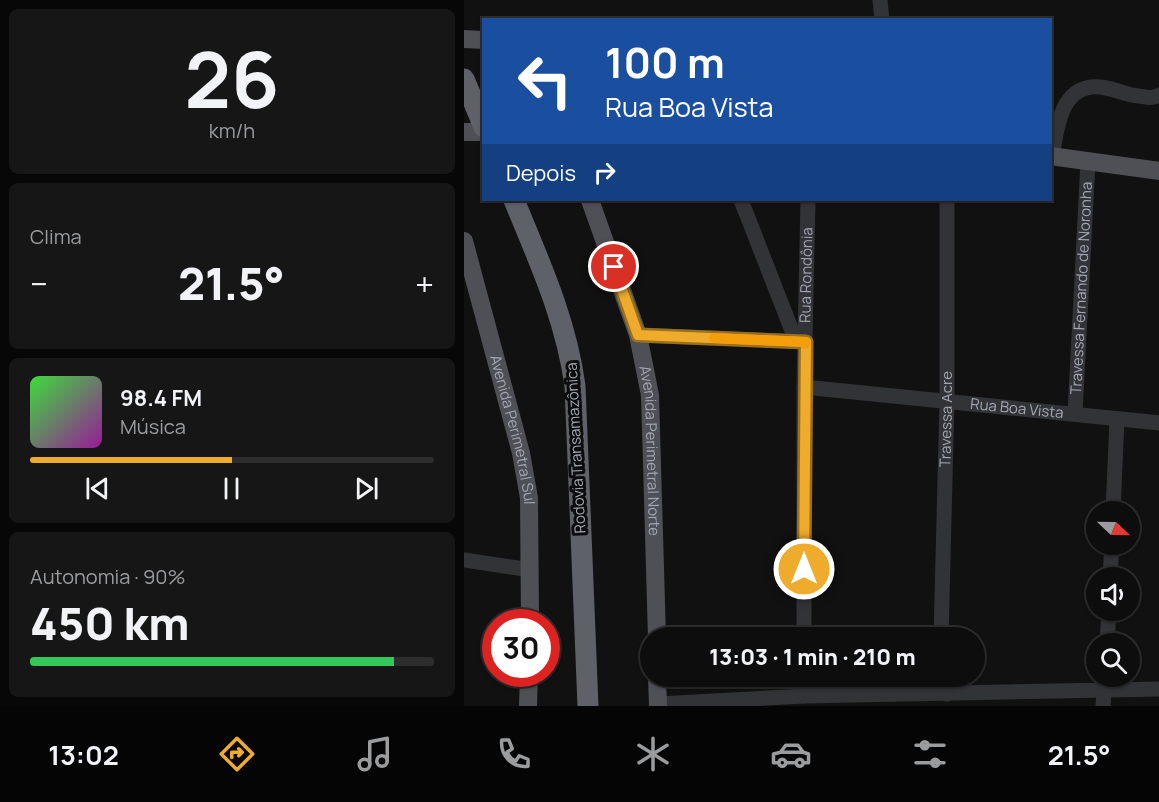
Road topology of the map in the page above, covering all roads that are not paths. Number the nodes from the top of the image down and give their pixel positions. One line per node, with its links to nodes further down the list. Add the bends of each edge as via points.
1 (880, 0): 2 (street)
2 (882, 18)
3 (464, 39): 4 (main road)
4 (482, 40)
5 (464, 80): 7 (highway)
6 (1160, 95): 10 (street, via 1151,98 1103,88 1084,89 1067,102 1061,113)
7 (482, 122)
8 (464, 132): 9 (main road)
9 (482, 132)
10 (1052, 152)
11 (1052, 156): 12 (main road)
12 (1088, 161): 13 (main road); 24 (street, Travessa Fernando de Noronha)
13 (1160, 171)
14 (514, 201): 44 (highway, Rodovia Transamazônica, via 557,303 575,386)
15 (590, 201): 20 (main road, Avenida Perimetral Norte)
16 (741, 201): 21 (street)
17 (808, 201): 21 (street, Rua Rondônia)
18 (947, 201): 23 (street, Travessa Acre)
19 (464, 241): 29 (main road, Avenida Perimetral Sul, via 521,453 529,498)
20 (638, 335): 21 (street); 31 (main road, Avenida Perimetral Norte, via 650,395)
21 (801, 341): 22 (street, Rua Rondônia)
22 (804, 387): 23 (street, Rua Boa Vista); 32 (street, Rua Rondônia)
23 (947, 400): 24 (street, Rua Boa Vista); 33 (street, Travessa Acre)
24 (1075, 414): 25 (street, Rua Boa Vista)
25 (1117, 419): 26 (street, Rua Boa Vista); 27 (street)
26 (1160, 423)
27 (1113, 501)
28 (464, 560): 29 (street)
29 (531, 570): 30 (main road, Avenida Perimetral Sul)
30 (530, 609)
31 (657, 627)
32 (804, 627)
33 (941, 627)
34 (529, 687): 43 (main road)
35 (657, 687): 42 (main road)
36 (804, 687): 41 (street)
37 (946, 687): 40 (street)
38 (1160, 689): 39 (street)
39 (1104, 691): 40 (street)
40 (947, 694): 41 (street)
41 (804, 696): 42 (street)
42 (658, 705)
43 (528, 706)
44 (588, 706)

